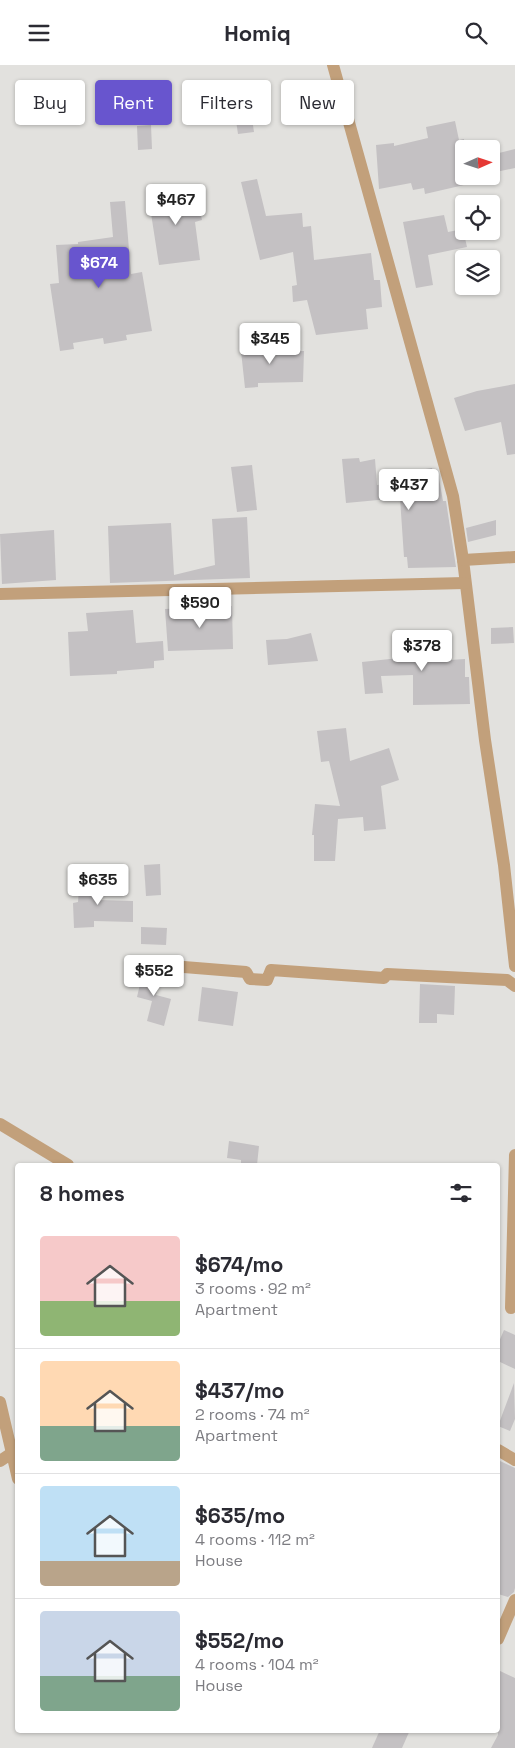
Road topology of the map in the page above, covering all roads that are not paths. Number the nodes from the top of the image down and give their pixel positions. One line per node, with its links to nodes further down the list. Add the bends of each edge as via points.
1 (333, 65): 3 (street, via 434,424 452,496)
2 (515, 557): 3 (street)
3 (463, 560): 4 (street)
4 (465, 583): 5 (street); 7 (street)
5 (0, 594)
6 (160, 965): 8 (street, via 246,972 250,979 267,980 271,970 384,978 387,974 507,980)
7 (515, 966)
8 (515, 986)
9 (0, 1124): 11 (street)
10 (515, 1155): 13 (street)
11 (65, 1163)
12 (500, 1305): 13 (street)
13 (513, 1309)
14 (0, 1402): 16 (street)
15 (500, 1452): 17 (street)
16 (12, 1453): 18 (street); 19 (street)
17 (515, 1460)
18 (0, 1461)
19 (15, 1466)
20 (515, 1600): 21 (street)
21 (500, 1634)

